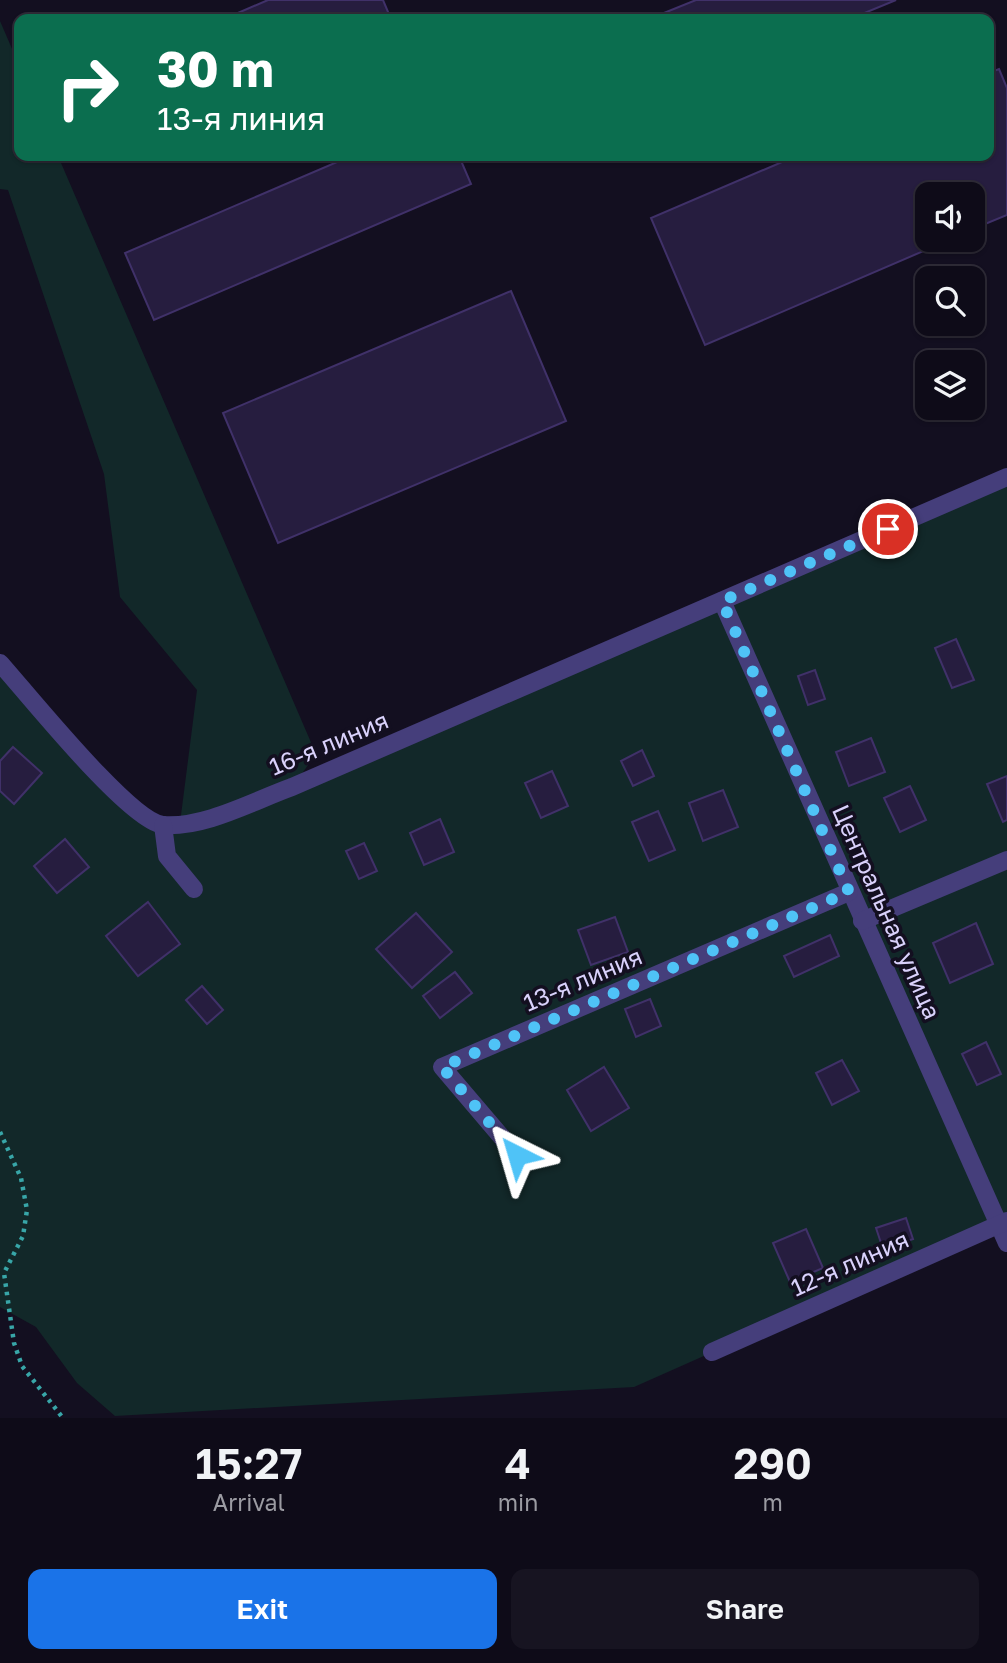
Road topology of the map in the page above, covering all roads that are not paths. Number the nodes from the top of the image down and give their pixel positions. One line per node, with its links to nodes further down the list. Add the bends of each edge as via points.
1 (1007, 477): 2 (street, 16-я линия)
2 (722, 601): 4 (street, 16-я линия, via 292,787 201,820); 7 (street, Центральная улица)
3 (0, 663): 4 (street, via 113,790 147,820)
4 (163, 825): 6 (street, via 167,856)
5 (1007, 860): 8 (street)
6 (194, 889)
7 (849, 892): 8 (street, Центральная улица); 9 (street, 13-я линия, via 442,1067)
8 (862, 921): 10 (street, Центральная улица)
9 (517, 1155)
10 (1003, 1223): 11 (street, Центральная улица); 12 (street, 12-я линия)
11 (1007, 1242)
12 (712, 1352)

